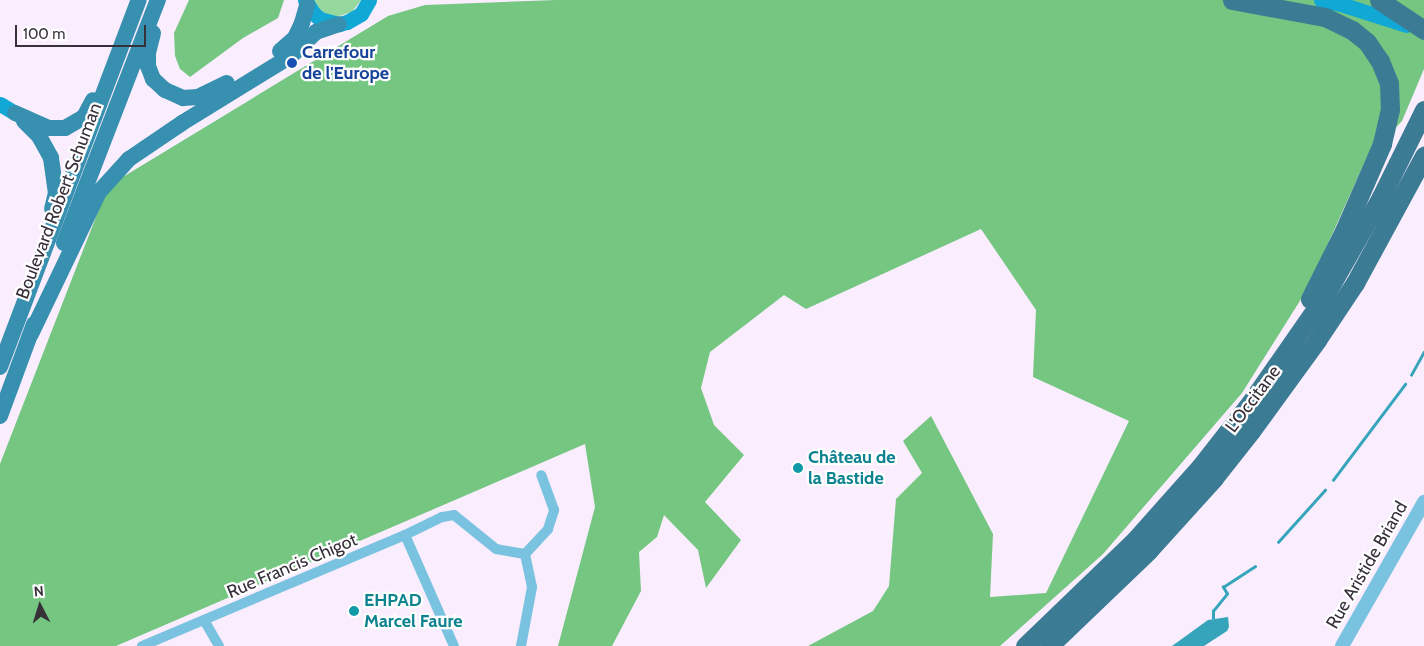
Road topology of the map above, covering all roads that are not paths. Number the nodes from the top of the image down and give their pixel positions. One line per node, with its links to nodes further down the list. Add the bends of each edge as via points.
1 (139, 0): 13 (main road, via 110,52 84,117 65,128 49,128); 15 (main road, Boulevard Robert Schuman)
2 (159, 0): 7 (main road, via 148,66 153,79 183,98 213,92 282,50 295,38); 16 (main road, Boulevard Robert Schuman)
3 (381, 0): 8 (main road)
4 (1232, 0): 17 (highway, via 1325,17 1352,30 1367,42 1389,83 1390,109 1382,144)
5 (1321, 0): 10 (main road)
6 (1379, 0): 10 (highway)
7 (306, 3): 9 (main road, via 320,19)
8 (368, 4): 9 (main road, via 354,19)
9 (339, 24): 16 (main road, via 316,32 285,60 182,122 129,159 99,192)
10 (1424, 31)
11 (0, 104): 13 (main road)
12 (1424, 110): 17 (highway, L'Occitane, via 1352,250)
13 (15, 113): 15 (main road, via 39,136 51,158 55,175 56,193)
14 (1424, 156): 31 (highway, L'Occitane, via 1355,283 1251,431 1149,550)
15 (36, 272): 18 (main road, Boulevard Robert Schuman)
16 (31, 334): 19 (main road, Boulevard Robert Schuman)
17 (1282, 360): 30 (highway, L'Occitane, via 1200,467 1135,540)
18 (0, 367)
19 (0, 416)
20 (541, 475): 23 (street, via 554,510 548,529)
21 (1424, 502): 32 (street, Rue Aristide Briand)
22 (405, 535): 23 (street, Rue Francis Chigot, via 442,517 454,515 496,549); 24 (street, Rue Francis Chigot); 28 (street)
23 (525, 554): 29 (street, via 532,586)
24 (204, 620): 25 (street, Rue Francis Chigot); 27 (street)
25 (166, 641): 26 (street, Rue Francis Chigot)
26 (142, 646)
27 (219, 646)
28 (454, 646)
29 (521, 646)
30 (1025, 646)
31 (1049, 646)
32 (1342, 646)

